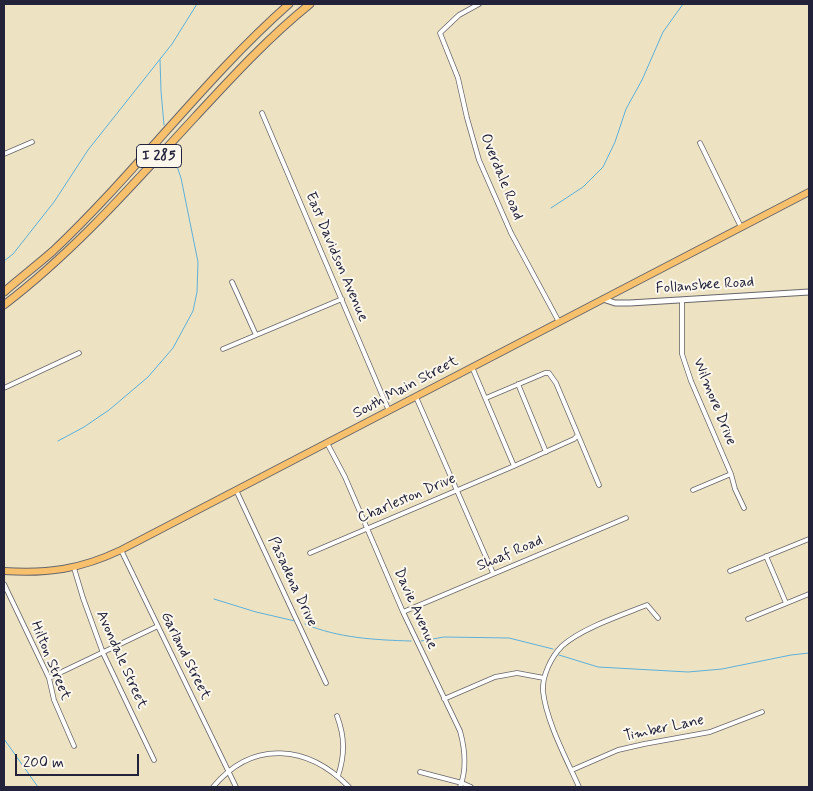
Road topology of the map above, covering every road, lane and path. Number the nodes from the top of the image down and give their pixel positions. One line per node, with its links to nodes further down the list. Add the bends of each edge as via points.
1 (289, 4): 11 (highway, I 285, via 264,26 53,251)
2 (310, 4): 16 (highway, I 285, via 256,52 63,257)
3 (480, 4): 17 (street, Overdale Road, via 459,15 440,33 458,78 479,160 512,233)
4 (262, 112): 13 (street, East Davidson Avenue)
5 (32, 142): 7 (street)
6 (700, 143): 9 (street)
7 (4, 154)
8 (809, 192): 9 (main road, South Main Street)
9 (741, 227): 14 (main road, South Main Street)
10 (232, 282): 18 (street)
11 (4, 292)
12 (809, 292): 15 (street, Follansbee Road)
13 (342, 299): 18 (street); 26 (street, East Davidson Avenue)
14 (603, 299): 15 (street, Follansbee Road, via 620,303); 17 (main road, South Main Street)
15 (682, 300): 31 (street, Wilmore Drive, via 682,354)
16 (4, 305)
17 (559, 322): 21 (main road, South Main Street)
18 (256, 335): 19 (street)
19 (223, 349)
20 (79, 353): 23 (street)
21 (472, 367): 24 (main road, South Main Street); 25 (street)
22 (518, 384): 25 (street); 27 (street, via 545,373 552,375); 29 (street)
23 (4, 388)
24 (416, 397): 26 (main road, South Main Street); 34 (street)
25 (486, 398): 30 (street)
26 (389, 411): 28 (main road, South Main Street)
27 (578, 435): 29 (street, Charleston Drive); 32 (street)
28 (327, 443): 33 (main road, South Main Street); 38 (street, Davie Avenue)
29 (546, 452): 30 (street, Charleston Drive)
30 (514, 466): 34 (street, Charleston Drive)
31 (732, 474): 35 (street); 36 (street, Wilmore Drive)
32 (599, 485)
33 (236, 490): 40 (main road, South Main Street); 57 (street, Pasadena Drive)
34 (458, 490): 38 (street, Charleston Drive); 46 (street)
35 (693, 490)
36 (744, 508)
37 (626, 518): 46 (street, Shoaf Road)
38 (367, 528): 41 (street, Charleston Drive); 50 (street, Davie Avenue)
39 (809, 539): 42 (street)
40 (121, 550): 43 (main road, South Main Street); 53 (street, Garland Street)
41 (310, 553)
42 (766, 556): 45 (street); 49 (street)
43 (74, 568): 44 (main road, South Main Street, via 45,572); 54 (street, Avondale Street)
44 (4, 571)
45 (730, 571)
46 (493, 573): 50 (street, Shoaf Road)
47 (4, 584): 55 (street, Hilton Street)
48 (809, 594): 49 (street)
49 (786, 603): 52 (street)
50 (403, 612): 58 (street, Davie Avenue)
51 (658, 618): 56 (street, via 647,605 589,630 562,646)
52 (748, 619)
53 (158, 626): 54 (street); 64 (street, Garland Street)
54 (103, 653): 55 (street); 62 (street, Avondale Street)
55 (49, 678): 61 (street, Hilton Street, via 54,700)
56 (544, 678): 58 (street, via 517,673 495,677); 63 (street, via 548,714)
57 (326, 683)
58 (444, 699): 67 (street, Davie Avenue, via 465,748)
59 (762, 712): 63 (street, Timber Lane, via 710,732 618,750)
60 (337, 716): 66 (street, via 344,750)
61 (74, 746)
62 (154, 760)
63 (572, 770): 72 (street)
64 (228, 772): 66 (street, via 238,764 259,756 287,753 311,760); 68 (street); 69 (street, Garland Street)
65 (420, 772): 67 (street)
66 (338, 776): 70 (street)
67 (461, 785): 71 (street)
68 (213, 787)
69 (236, 787)
70 (349, 787)
71 (471, 787)
72 (579, 787)

